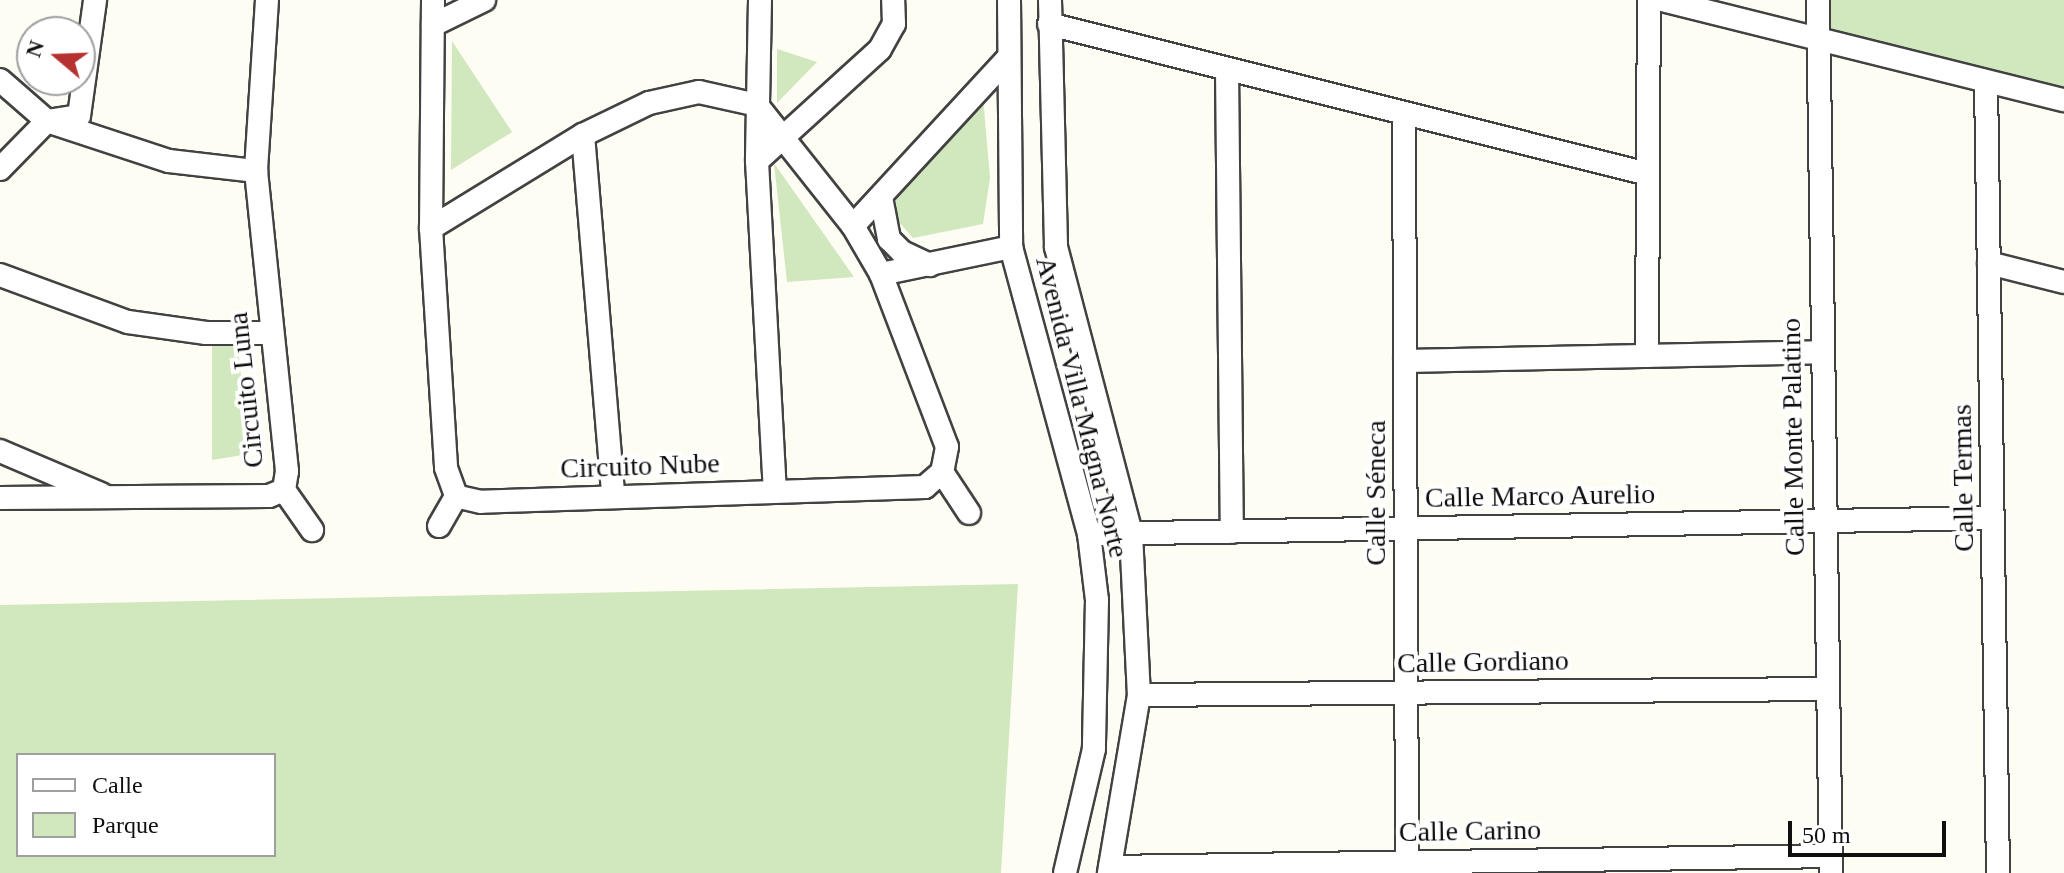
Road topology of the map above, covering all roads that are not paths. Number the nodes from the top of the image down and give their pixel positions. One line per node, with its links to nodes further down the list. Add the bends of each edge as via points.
1 (95, 0): 22 (street, via 79,116)
2 (267, 0): 27 (street, Circuito Luna)
3 (433, 0): 13 (street)
4 (484, 0): 13 (street)
5 (760, 0): 20 (street)
6 (893, 0): 24 (street, via 894,24 880,49)
7 (1009, 0): 15 (street, Avenida Villa Magna Norte)
8 (1050, 0): 12 (street, Avenida Villa Magna Norte)
9 (1649, 0): 28 (street)
10 (1662, 0): 14 (street)
11 (1818, 0): 14 (street, Calle Monte Palatino)
12 (1049, 24): 16 (street); 57 (street, Avenida Villa Magna Norte, via 1056,247)
13 (433, 25): 31 (street)
14 (1817, 39): 18 (street); 39 (street, Calle Monte Palatino)
15 (1009, 57): 29 (street); 32 (street, Avenida Villa Magna Norte)
16 (1227, 69): 21 (street); 56 (street)
17 (0, 80): 22 (street)
18 (1986, 82): 19 (street); 33 (street, Calle Termas)
19 (2064, 100)
20 (757, 105): 23 (street, via 714,94 683,94 649,103); 24 (street); 25 (street)
21 (1404, 113): 28 (street); 41 (street, Calle Séneca)
22 (47, 121): 26 (street); 27 (street, via 169,161)
23 (583, 135): 31 (street); 47 (street)
24 (785, 139): 25 (street); 30 (street)
25 (757, 161): 45 (street)
26 (0, 169)
27 (256, 171): 38 (street, Circuito Luna)
28 (1648, 174): 40 (street)
29 (881, 197): 30 (street); 34 (street, via 889,239 902,252)
30 (853, 226): 35 (street)
31 (431, 228): 46 (street, via 446,468)
32 (1011, 247): 34 (street); 58 (street, Avenida Villa Magna Norte)
33 (1989, 263): 37 (street); 51 (street, Calle Termas)
34 (930, 265): 35 (street)
35 (881, 274): 43 (street, via 947,447)
36 (0, 275): 38 (street, via 128,322 206,333)
37 (2064, 282)
38 (269, 333): 44 (street, Circuito Luna, via 287,471)
39 (1822, 352): 40 (street); 52 (street, Calle Monte Palatino)
40 (1647, 356): 41 (street)
41 (1405, 361): 54 (street, Calle Séneca)
42 (0, 451): 48 (street)
43 (942, 472): 45 (street, Circuito Nube, via 925,487); 50 (street)
44 (284, 490): 48 (street, Circuito Luna, via 269,496); 55 (street)
45 (775, 492): 47 (street, Circuito Nube)
46 (456, 496): 47 (street, Circuito Nube, via 481,502); 53 (street)
47 (613, 496)
48 (108, 497): 49 (street, Circuito Luna)
49 (0, 498)
50 (969, 513)
51 (1993, 518): 52 (street, Calle Marco Aurelio); 66 (street, Calle Termas)
52 (1825, 521): 54 (street, Calle Marco Aurelio); 59 (street, Calle Monte Palatino)
53 (439, 526)
54 (1406, 529): 56 (street, Calle Marco Aurelio); 60 (street, Calle Séneca)
55 (312, 530)
56 (1232, 532): 57 (street, Calle Marco Aurelio)
57 (1131, 533): 58 (street, Calle Marco Aurelio); 61 (street, Avenida Villa Magna Norte)
58 (1089, 534): 65 (street, Avenida Villa Magna Norte, via 1097,600 1094,749)
59 (1827, 689): 60 (street, Calle Gordiano); 62 (street, Calle Monte Palatino)
60 (1408, 693): 61 (street, Calle Gordiano); 63 (street, Calle Séneca)
61 (1139, 695): 64 (street, Avenida Villa Magna Norte)
62 (1831, 865): 63 (street, Calle Carino)
63 (1407, 868): 64 (street, Calle Carino)
64 (1110, 870)
65 (1065, 873)
66 (1998, 873)

